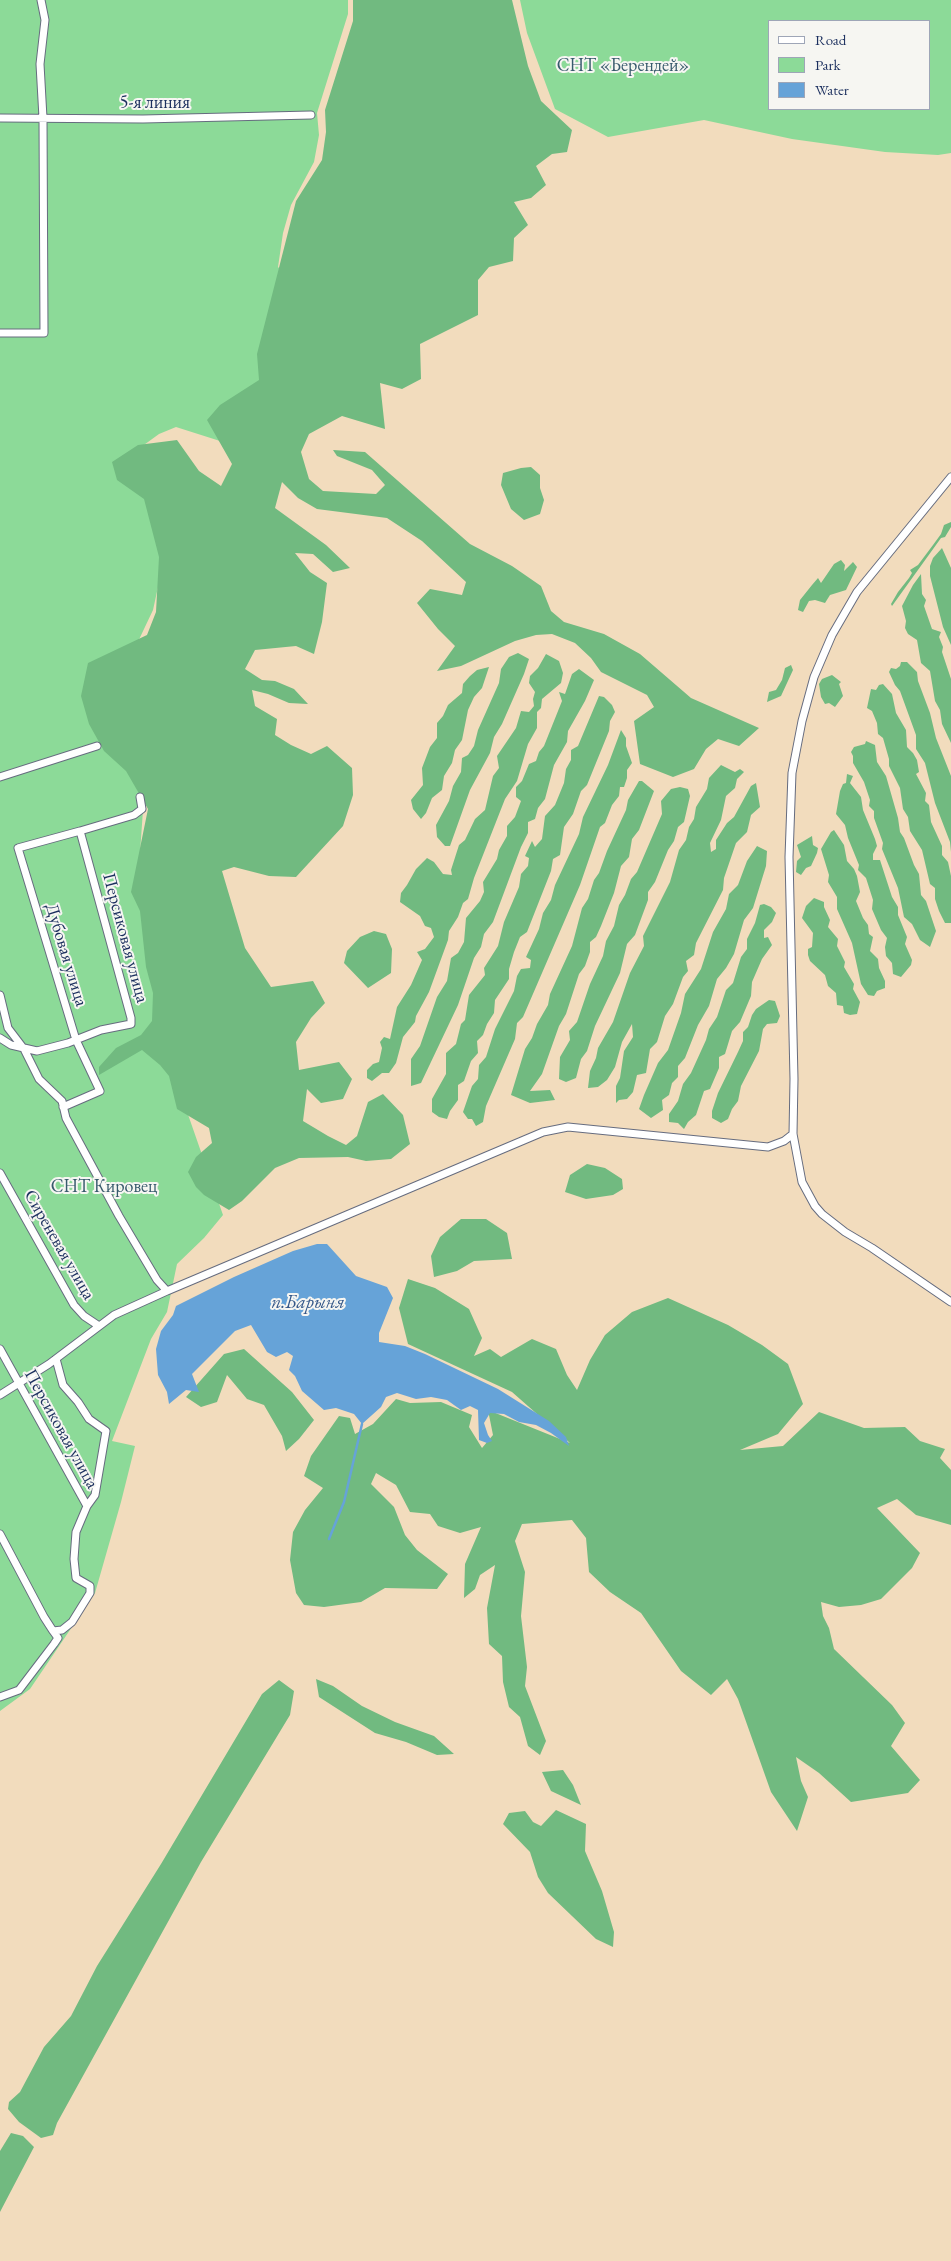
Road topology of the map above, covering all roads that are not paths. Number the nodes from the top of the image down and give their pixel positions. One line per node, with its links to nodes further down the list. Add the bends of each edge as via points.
1 (41, 0): 4 (street, via 45,20 40,64)
2 (311, 114): 4 (street, 5-я линия, via 144,119)
3 (0, 118): 4 (street, 5-я линия)
4 (43, 118): 5 (street, via 44,333)
5 (0, 333)
6 (951, 477): 16 (street, via 857,592 832,635 814,677 802,721 792,773 789,857)
7 (97, 746): 8 (street)
8 (0, 777)
9 (140, 797): 10 (street, via 142,809 134,815)
10 (80, 832): 13 (street, Персиковая улица, via 131,1024 100,1030); 13 (street, Дубовая улица, via 18,848)
11 (0, 995): 14 (street, via 8,1028)
12 (0, 1038): 14 (street, Персиковая улица)
13 (76, 1040): 14 (street, Персиковая улица, via 37,1051); 15 (street, Дубовая улица, via 100,1091)
14 (24, 1049): 15 (street, via 39,1079 62,1101)
15 (63, 1107): 18 (street, via 119,1216 157,1280)
16 (793, 1134): 18 (street, via 784,1142 768,1147 568,1127 543,1132); 19 (street, via 802,1182 815,1206 845,1232)
17 (0, 1172): 20 (street, Сиреневая улица, via 74,1305)
18 (167, 1290): 20 (street, via 114,1315)
19 (951, 1302)
20 (100, 1326): 22 (street)
21 (0, 1349): 23 (street, Персиковая улица)
22 (56, 1359): 23 (street); 25 (street, Персиковая улица, via 63,1385 89,1419 106,1430 95,1495)
23 (18, 1384): 24 (street); 25 (street, Персиковая улица)
24 (0, 1395)
25 (87, 1506): 27 (street, via 76,1532 74,1559 76,1578 90,1586 90,1593 72,1622 62,1630)
26 (0, 1534): 27 (street)
27 (54, 1631): 28 (street, via 58,1638 43,1662 19,1690)
28 (0, 1697)

